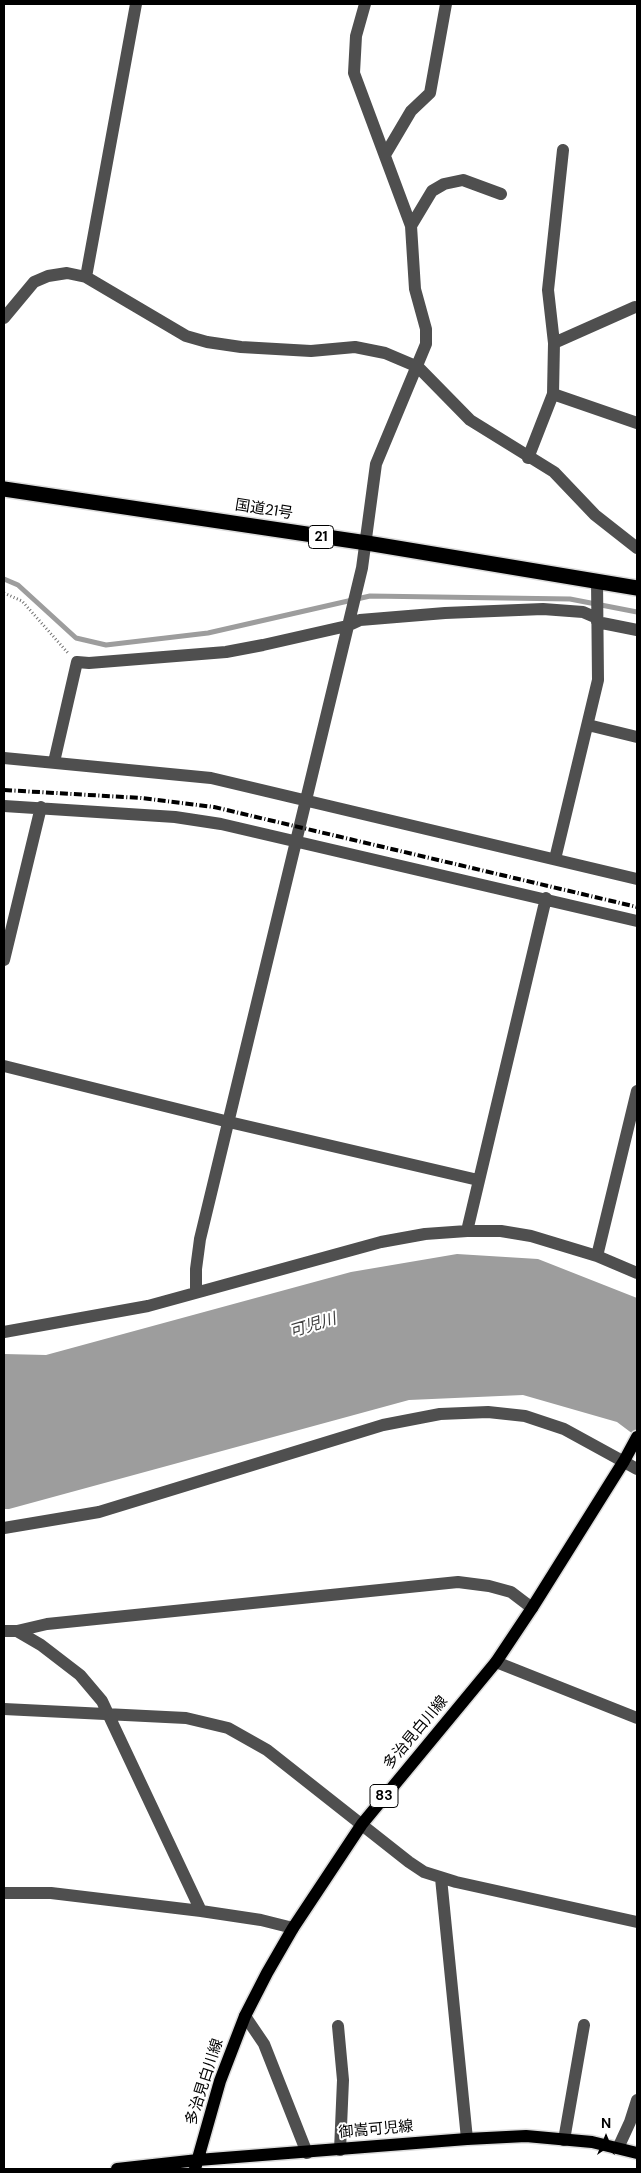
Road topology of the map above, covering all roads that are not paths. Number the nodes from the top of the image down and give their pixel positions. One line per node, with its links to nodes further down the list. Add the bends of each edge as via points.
1 (136, 4): 8 (street)
2 (365, 4): 5 (street, via 356,36 354,73)
3 (446, 4): 5 (street, via 430,93 410,111)
4 (563, 150): 11 (street, via 548,290)
5 (385, 155): 7 (street)
6 (501, 194): 7 (street, via 463,180 444,184 432,192)
7 (411, 226): 12 (street, via 415,289 426,329 426,344)
8 (86, 277): 10 (street, via 67,273 34,282); 12 (street, via 186,336 207,342 311,351 355,348 385,353)
9 (635, 307): 11 (street)
10 (4, 318)
11 (554, 343): 13 (street)
12 (418, 367): 15 (street, via 470,420); 17 (street, via 376,464)
13 (552, 394): 14 (street); 15 (street)
14 (637, 423)
15 (528, 458): 18 (street, via 554,472 595,515)
16 (4, 489): 17 (highway, 国道21号 / 21)
17 (367, 544): 19 (highway, 国道21号 / 21); 22 (street)
18 (637, 548)
19 (597, 581): 20 (highway, 国道21号 / 21); 21 (street)
20 (637, 588)
21 (598, 620): 22 (street, via 583,612 543,609 360,620); 23 (street); 24 (street, via 598,680)
22 (347, 626): 27 (street, via 226,652 77,662); 28 (street)
23 (637, 630)
24 (588, 725): 25 (street); 32 (street)
25 (637, 737)
26 (4, 758): 27 (street)
27 (54, 762): 28 (street, via 211,778)
28 (307, 800): 31 (street); 32 (street)
29 (4, 806): 30 (street)
30 (41, 808): 31 (street, via 176,817); 36 (street)
31 (296, 840): 34 (street); 39 (street)
32 (555, 860): 33 (street)
33 (637, 880)
34 (546, 898): 35 (street); 40 (street)
35 (637, 920)
36 (4, 960)
37 (4, 1066): 39 (street)
38 (637, 1091): 42 (street)
39 (229, 1122): 40 (street); 44 (street, via 200,1239)
40 (478, 1180): 41 (street)
41 (466, 1230): 42 (street, via 531,1236); 44 (street, via 381,1242)
42 (597, 1256): 43 (street)
43 (637, 1273)
44 (196, 1291): 45 (street, via 148,1306)
45 (4, 1332)
46 (637, 1437): 47 (main road, 多治見白川線 / 83)
47 (624, 1461): 48 (street); 49 (street, via 564,1429 525,1416 488,1412 440,1414 383,1425 99,1512); 50 (main road, 多治見白川線 / 83)
48 (637, 1469)
49 (4, 1528)
50 (532, 1608): 52 (street, via 511,1592 458,1582 47,1624); 53 (main road, 多治見白川線 / 83)
51 (4, 1631): 52 (street)
52 (17, 1632): 55 (street, via 41,1645 80,1675 102,1701)
53 (496, 1662): 56 (street); 57 (main road, 多治見白川線 / 83)
54 (4, 1709): 55 (street)
55 (108, 1715): 57 (street, via 186,1718 228,1728 267,1750); 60 (street)
56 (637, 1718)
57 (362, 1824): 58 (street, via 409,1862); 62 (main road, 多治見白川線 / 83)
58 (441, 1878): 61 (street); 67 (street)
59 (4, 1893): 60 (street, via 51,1892)
60 (201, 1911): 62 (street)
61 (637, 1922)
62 (293, 1928): 63 (main road, 多治見白川線 / 83)
63 (244, 2016): 72 (street, via 264,2044); 73 (main road, 多治見白川線 / 83, via 220,2081)
64 (584, 2025): 68 (street)
65 (338, 2026): 70 (street, via 342,2080)
66 (637, 2100): 69 (street)
67 (467, 2139): 68 (main road, 御嵩可児線, via 526,2136); 70 (main road, 御嵩可児線)
68 (564, 2140): 69 (main road, 御嵩可児線)
69 (618, 2148): 71 (main road, 御嵩可児線)
70 (340, 2150): 72 (main road, 御嵩可児線)
71 (637, 2152)
72 (307, 2153): 73 (main road, 御嵩可児線)
73 (196, 2165): 74 (main road, 御嵩可児線)
74 (118, 2169)

